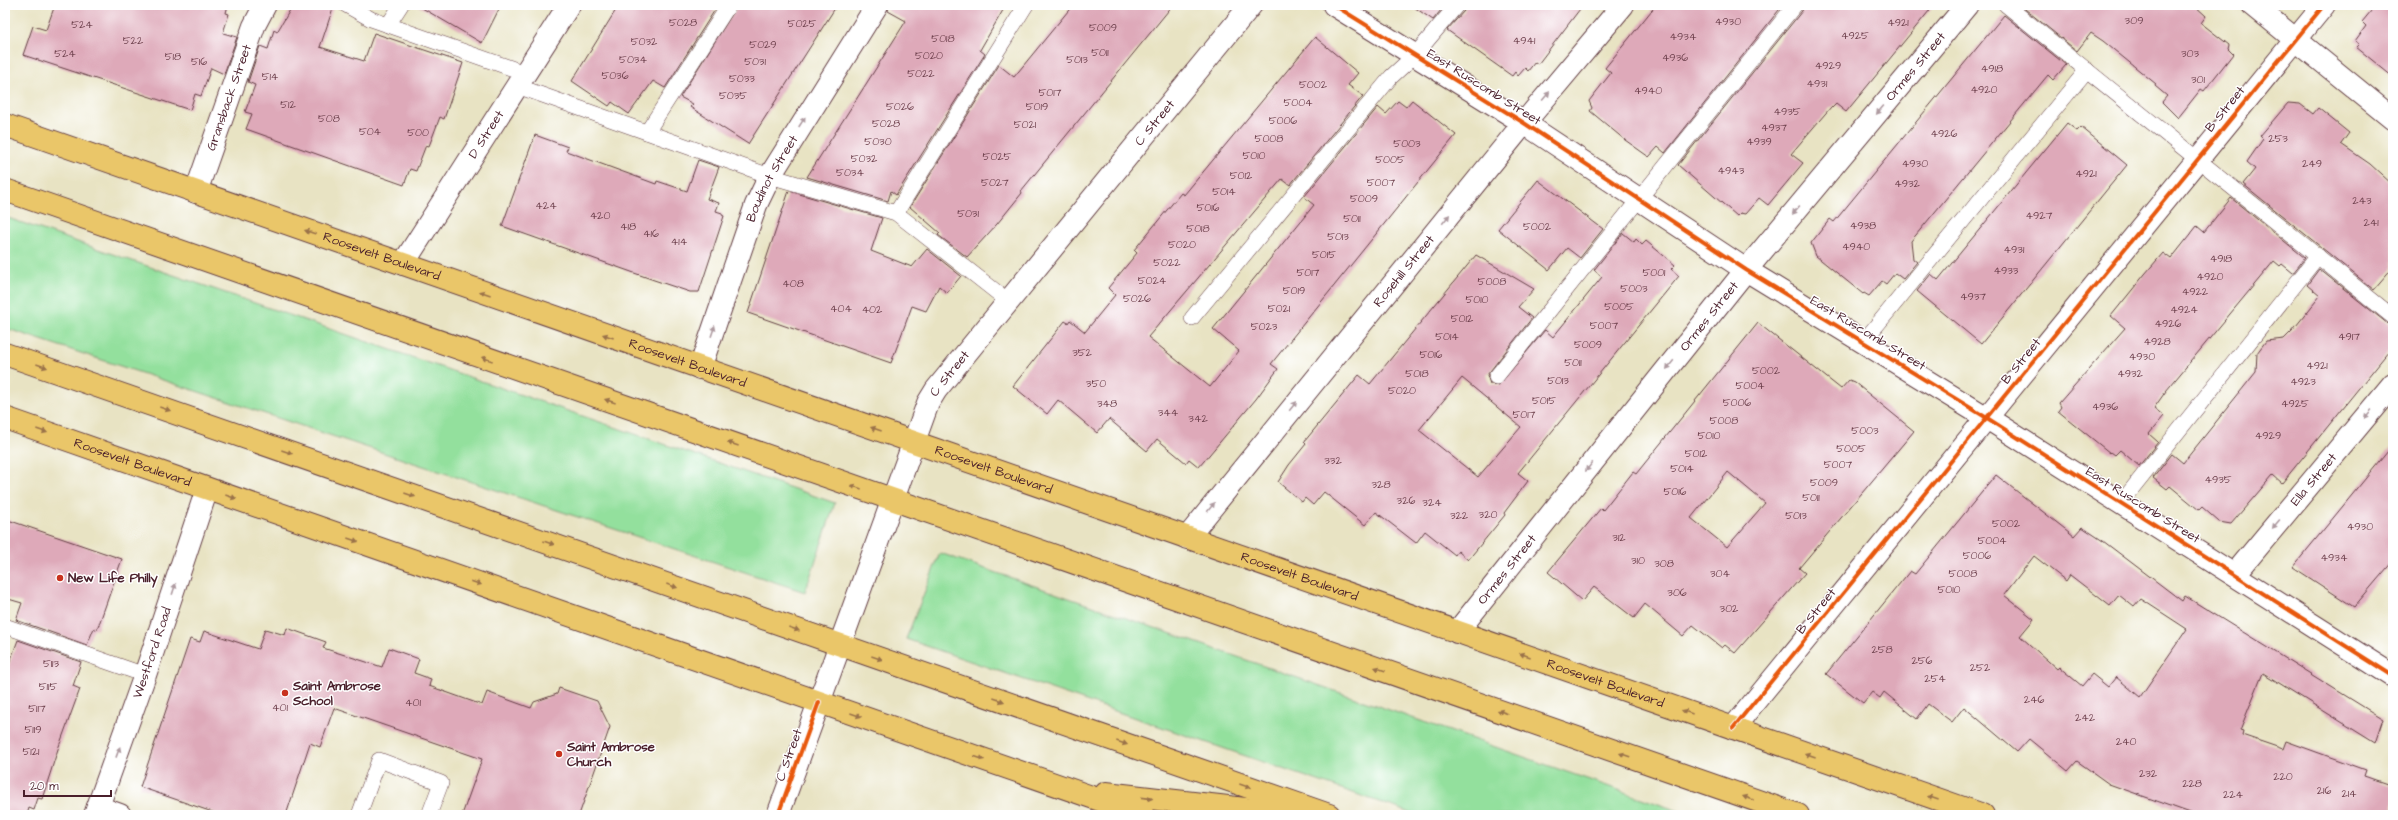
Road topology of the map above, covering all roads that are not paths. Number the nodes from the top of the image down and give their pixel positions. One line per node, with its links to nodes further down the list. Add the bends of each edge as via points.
1 (265, 5): 29 (street, Gransback Street, via 254,26)
2 (346, 5): 17 (lane)
3 (401, 5): 17 (lane)
4 (569, 5): 21 (street, D Street)
5 (729, 5): 25 (lane)
6 (877, 5): 27 (street, Boudinot Street, one-way to 6)
7 (1026, 5): 31 (lane)
8 (1250, 5): 35 (street, C Street)
9 (1334, 5): 19 (street, East Ruscomb Street)
10 (1458, 5): 19 (lane)
11 (1623, 5): 23 (street, Rosehill Street, one-way to 11)
12 (1795, 5): 30 (lane)
13 (1967, 5): 34 (street, Ormes Street, one-way to 34)
14 (2006, 5): 20 (lane)
15 (2254, 5): 18 (street)
16 (2324, 5): 18 (street, B Street)
17 (388, 26): 21 (lane)
18 (2296, 39): 22 (street); 26 (street, B Street)
19 (1415, 55): 23 (street, East Ruscomb Street); 37 (lane, via 1391,77)
20 (2087, 70): 26 (lane); 38 (lane)
21 (521, 80): 25 (lane); 33 (street, D Street)
22 (2393, 119)
23 (1524, 123): 30 (street, East Ruscomb Street); 49 (street, Rosehill Street, one-way to 23)
24 (5, 125): 29 (highway, Roosevelt Boulevard)
25 (647, 132): 27 (lane)
26 (2197, 159): 32 (lane); 44 (street, B Street)
27 (770, 176): 31 (lane); 40 (street, Boudinot Street, one-way to 27, via 756,206)
28 (5, 190): 47 (highway, one-way to 28)
29 (196, 192): 33 (highway, Roosevelt Boulevard, one-way to 29)
30 (1638, 200): 34 (street, East Ruscomb Street); 41 (lane)
31 (896, 213): 35 (lane)
32 (2318, 256): 36 (lane); 48 (lane)
33 (403, 264): 40 (highway, Roosevelt Boulevard, one-way to 33)
34 (1746, 270): 38 (street, East Ruscomb Street); 52 (street, Ormes Street, one-way to 52)
35 (1008, 301): 45 (street, C Street, via 936,390 928,403)
36 (2393, 317)
37 (1192, 318)
38 (1863, 342): 44 (street, East Ruscomb Street)
39 (5, 354): 53 (highway, one-way to 53)
40 (700, 368): 45 (highway, Roosevelt Boulevard, one-way to 40)
41 (1496, 377)
42 (2393, 384): 50 (street, Ella Street, one-way to 50)
43 (5, 418): 46 (highway, Roosevelt Boulevard, one-way to 46)
44 (1987, 418): 48 (street, East Ruscomb Street); 57 (street, B Street)
45 (913, 442): 47 (street, C Street); 49 (highway, Roosevelt Boulevard)
46 (207, 489): 54 (street, Westford Road, one-way to 46); 56 (highway, Roosevelt Boulevard, one-way to 56)
47 (893, 500): 53 (street, C Street); 67 (highway, one-way to 47)
48 (2122, 503): 50 (street, East Ruscomb Street)
49 (1187, 538): 52 (highway, Roosevelt Boulevard)
50 (2235, 574): 55 (street, East Ruscomb Street)
51 (5, 626): 54 (lane)
52 (1457, 632): 57 (highway, Roosevelt Boulevard, one-way to 52)
53 (840, 645): 56 (street, C Street); 66 (highway, one-way to 66)
54 (145, 675): 59 (street, Westford Road, one-way to 54)
55 (2393, 676)
56 (819, 702): 58 (highway, Roosevelt Boulevard, one-way to 58); 63 (street, C Street)
57 (1733, 728): 68 (highway, Roosevelt Boulevard, one-way to 57)
58 (1067, 788): 64 (highway, Roosevelt Boulevard); 65 (highway, one-way to 65)
59 (96, 811): 60 (street)
60 (120, 815)
61 (359, 815): 62 (lane, via 379,760 441,783)
62 (430, 815)
63 (778, 815)
64 (1143, 815)
65 (1299, 815)
66 (1328, 815)
67 (1798, 815)
68 (1983, 815)

